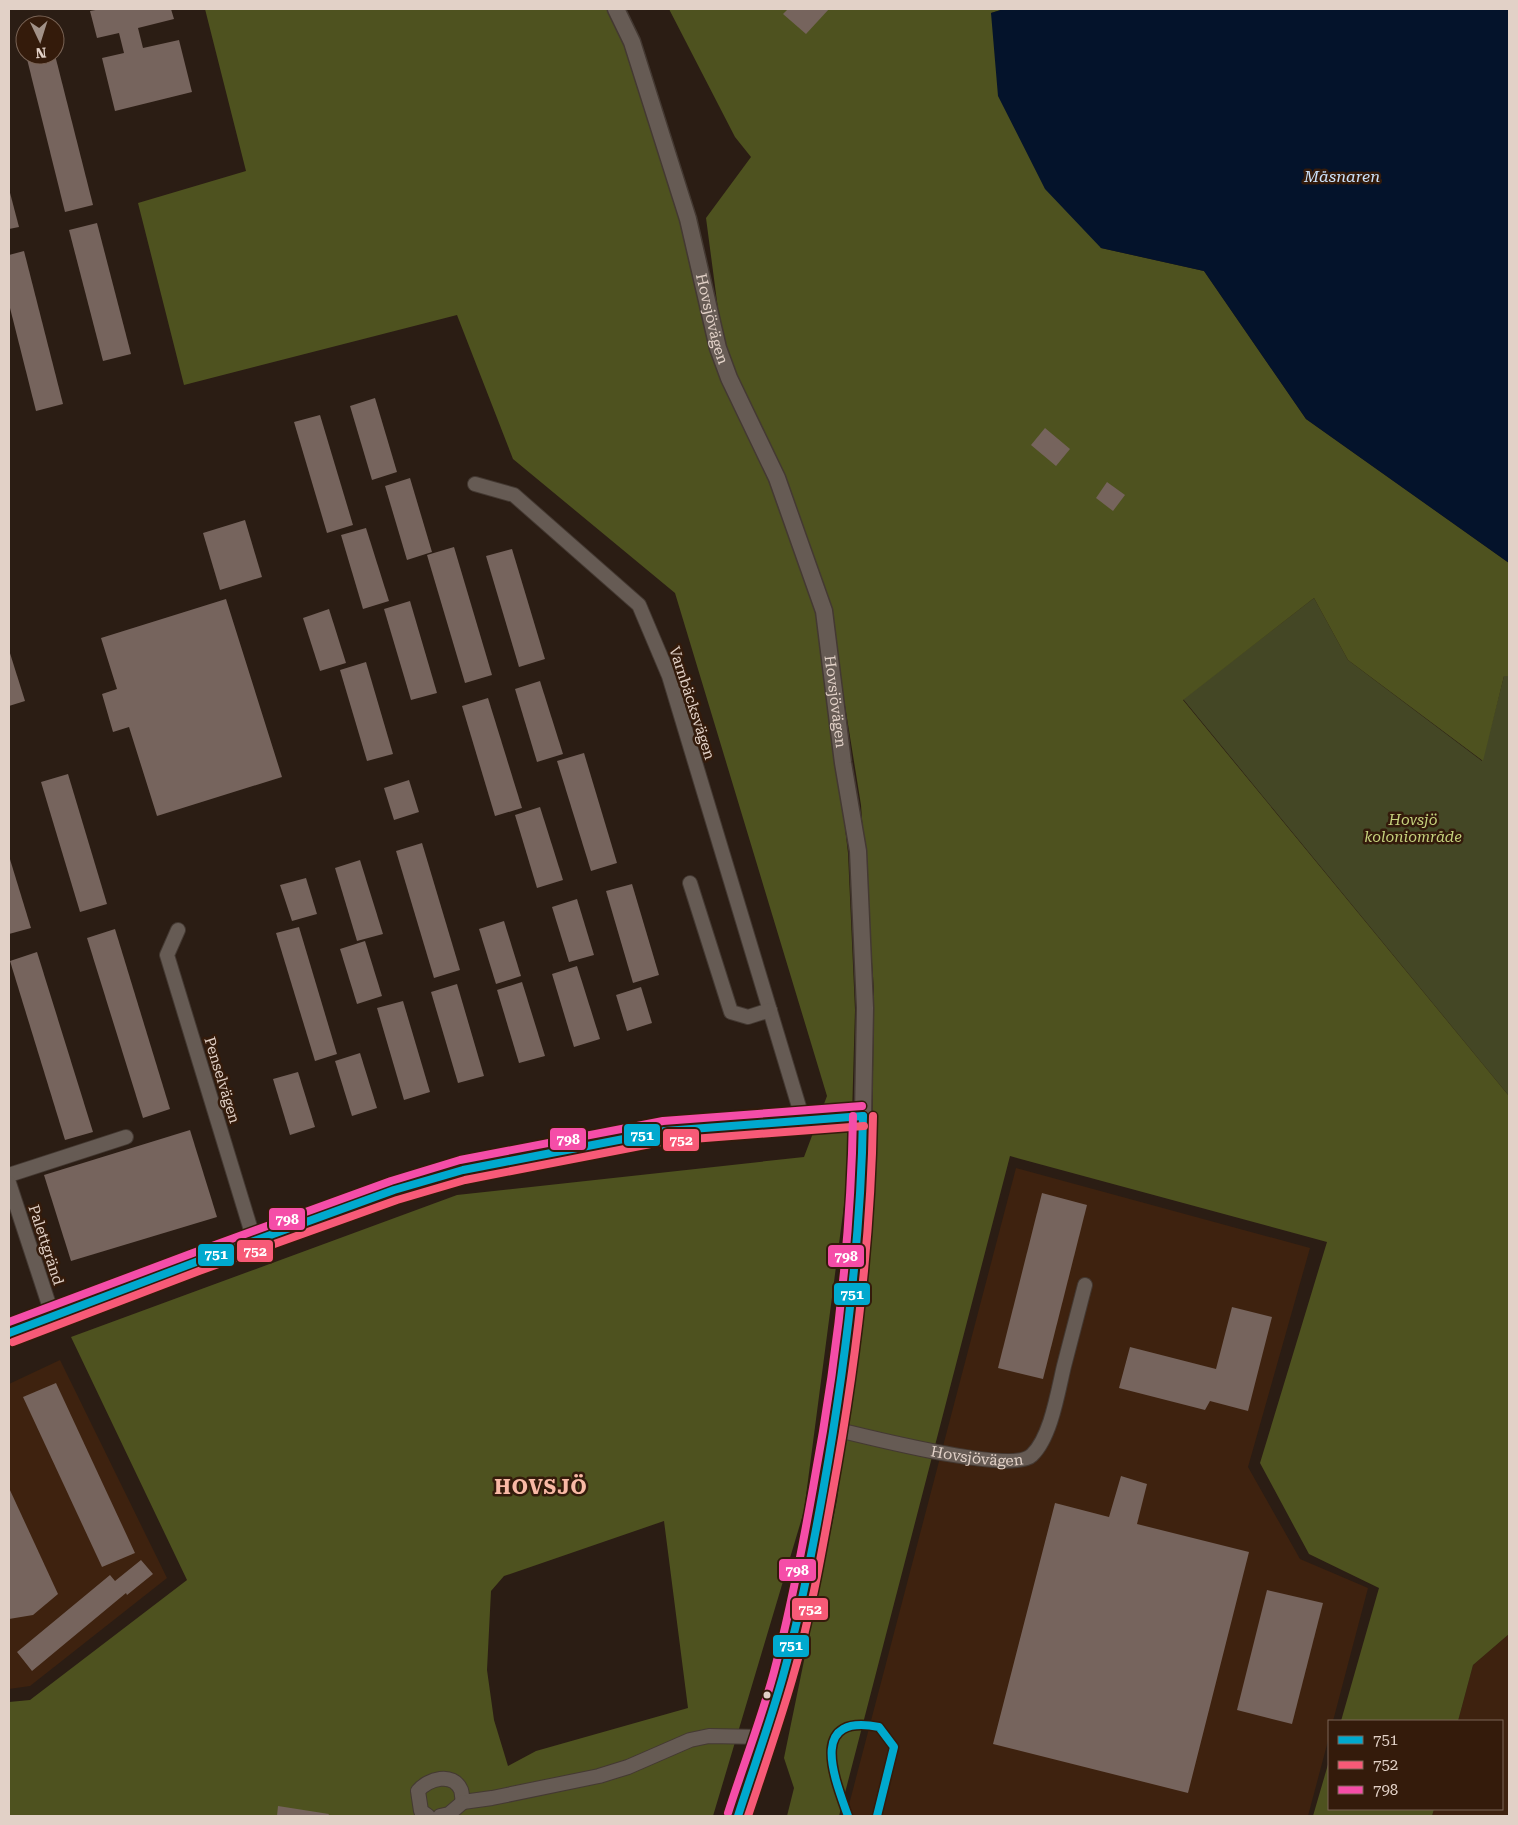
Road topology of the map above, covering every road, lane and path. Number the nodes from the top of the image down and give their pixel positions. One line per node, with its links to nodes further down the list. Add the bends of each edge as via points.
1 (616, 9): 6 (street, Hovsjövägen, via 632,42 688,219 721,356 777,478 824,611 843,763 858,850 865,1008)
2 (475, 484): 5 (street, Varnbäcksvägen, via 514,495 639,605 669,676)
3 (690, 883): 5 (street, via 730,1012 748,1017)
4 (178, 930): 11 (street, Penselvägen, via 167,955)
5 (770, 1010): 7 (street, Varnbäcksvägen)
6 (864, 1116): 7 (street); 15 (street, Hovsjövägen, via 850,1316)
7 (803, 1120): 11 (street, via 665,1132 463,1170 394,1190)
8 (126, 1137): 9 (street)
9 (9, 1175)
10 (9, 1183): 13 (street, Palettgränd)
11 (254, 1240): 13 (street)
12 (1085, 1284): 15 (street, Hovsjövägen, via 1051,1419 1031,1456 1002,1461 955,1455)
13 (53, 1317): 14 (street)
14 (9, 1333)
15 (834, 1429): 16 (street, Hovsjövägen, via 810,1563 783,1676)
16 (762, 1738): 17 (street, via 709,1736 690,1740 600,1776); 20 (street, Hovsjövägen)
17 (463, 1802): 18 (street, via 461,1789 452,1780 442,1778 418,1791 421,1811); 19 (street, via 449,1814)
18 (428, 1816)
19 (440, 1816)
20 (738, 1816)

